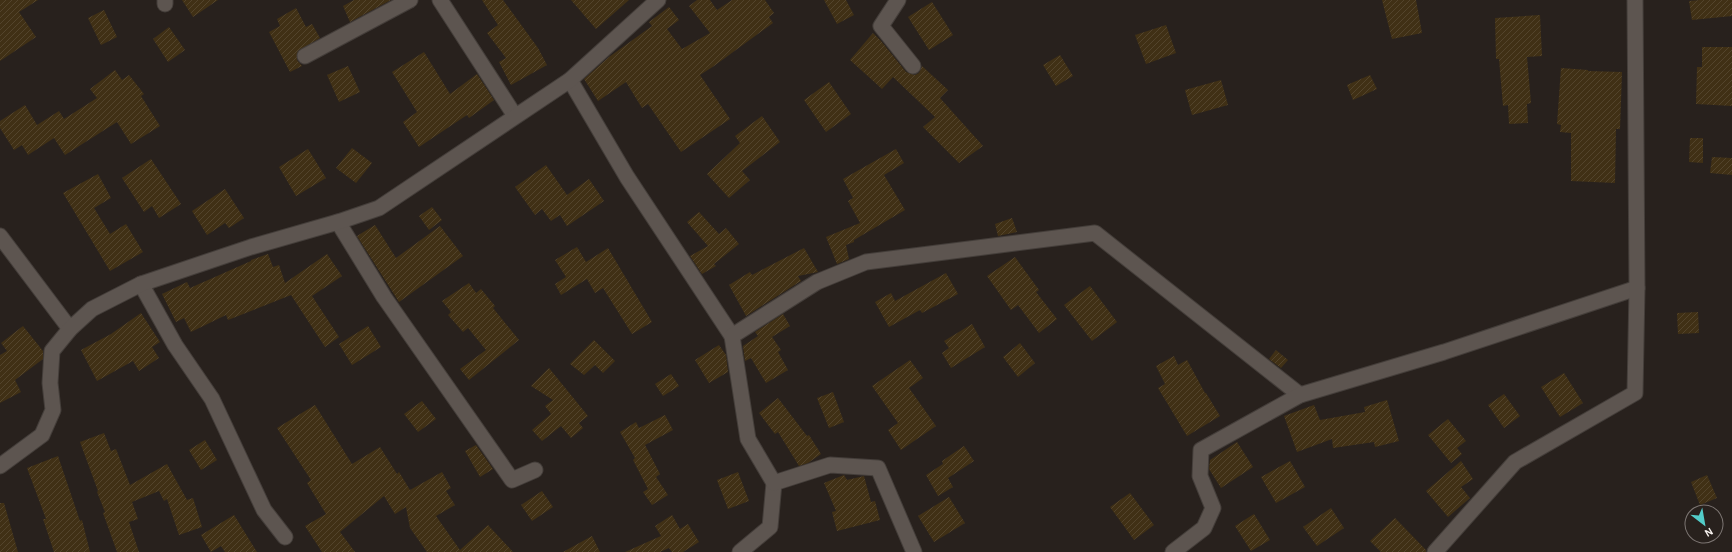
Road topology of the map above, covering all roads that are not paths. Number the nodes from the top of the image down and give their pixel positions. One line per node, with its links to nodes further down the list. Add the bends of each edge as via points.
1 (410, 0): 6 (street)
2 (440, 0): 9 (street)
3 (658, 0): 8 (street)
4 (898, 0): 7 (street, via 880,26)
5 (1635, 0): 13 (street)
6 (305, 56)
7 (913, 66)
8 (570, 80): 9 (street); 15 (street, via 627,177)
9 (515, 116): 10 (street, via 379,208)
10 (338, 222): 12 (street, via 251,247); 18 (street, via 384,297 512,480)
11 (0, 236): 14 (street)
12 (141, 284): 14 (street, via 92,309); 20 (street, via 175,345 212,399 264,510)
13 (1637, 288): 16 (street, via 1444,352); 24 (street, via 1635,393 1515,462)
14 (70, 329): 17 (street, via 52,351 50,383 53,410 42,435)
15 (732, 336): 16 (street, via 817,282 866,262 1095,233); 19 (street, via 748,438)
16 (1300, 395): 23 (street, via 1201,450 1200,476 1213,508 1204,528)
17 (0, 466)
18 (536, 470)
19 (774, 484): 21 (street, via 770,527); 22 (street, via 830,465 878,468)
20 (286, 537)
21 (740, 552)
22 (914, 552)
23 (1173, 552)
24 (1435, 552)

